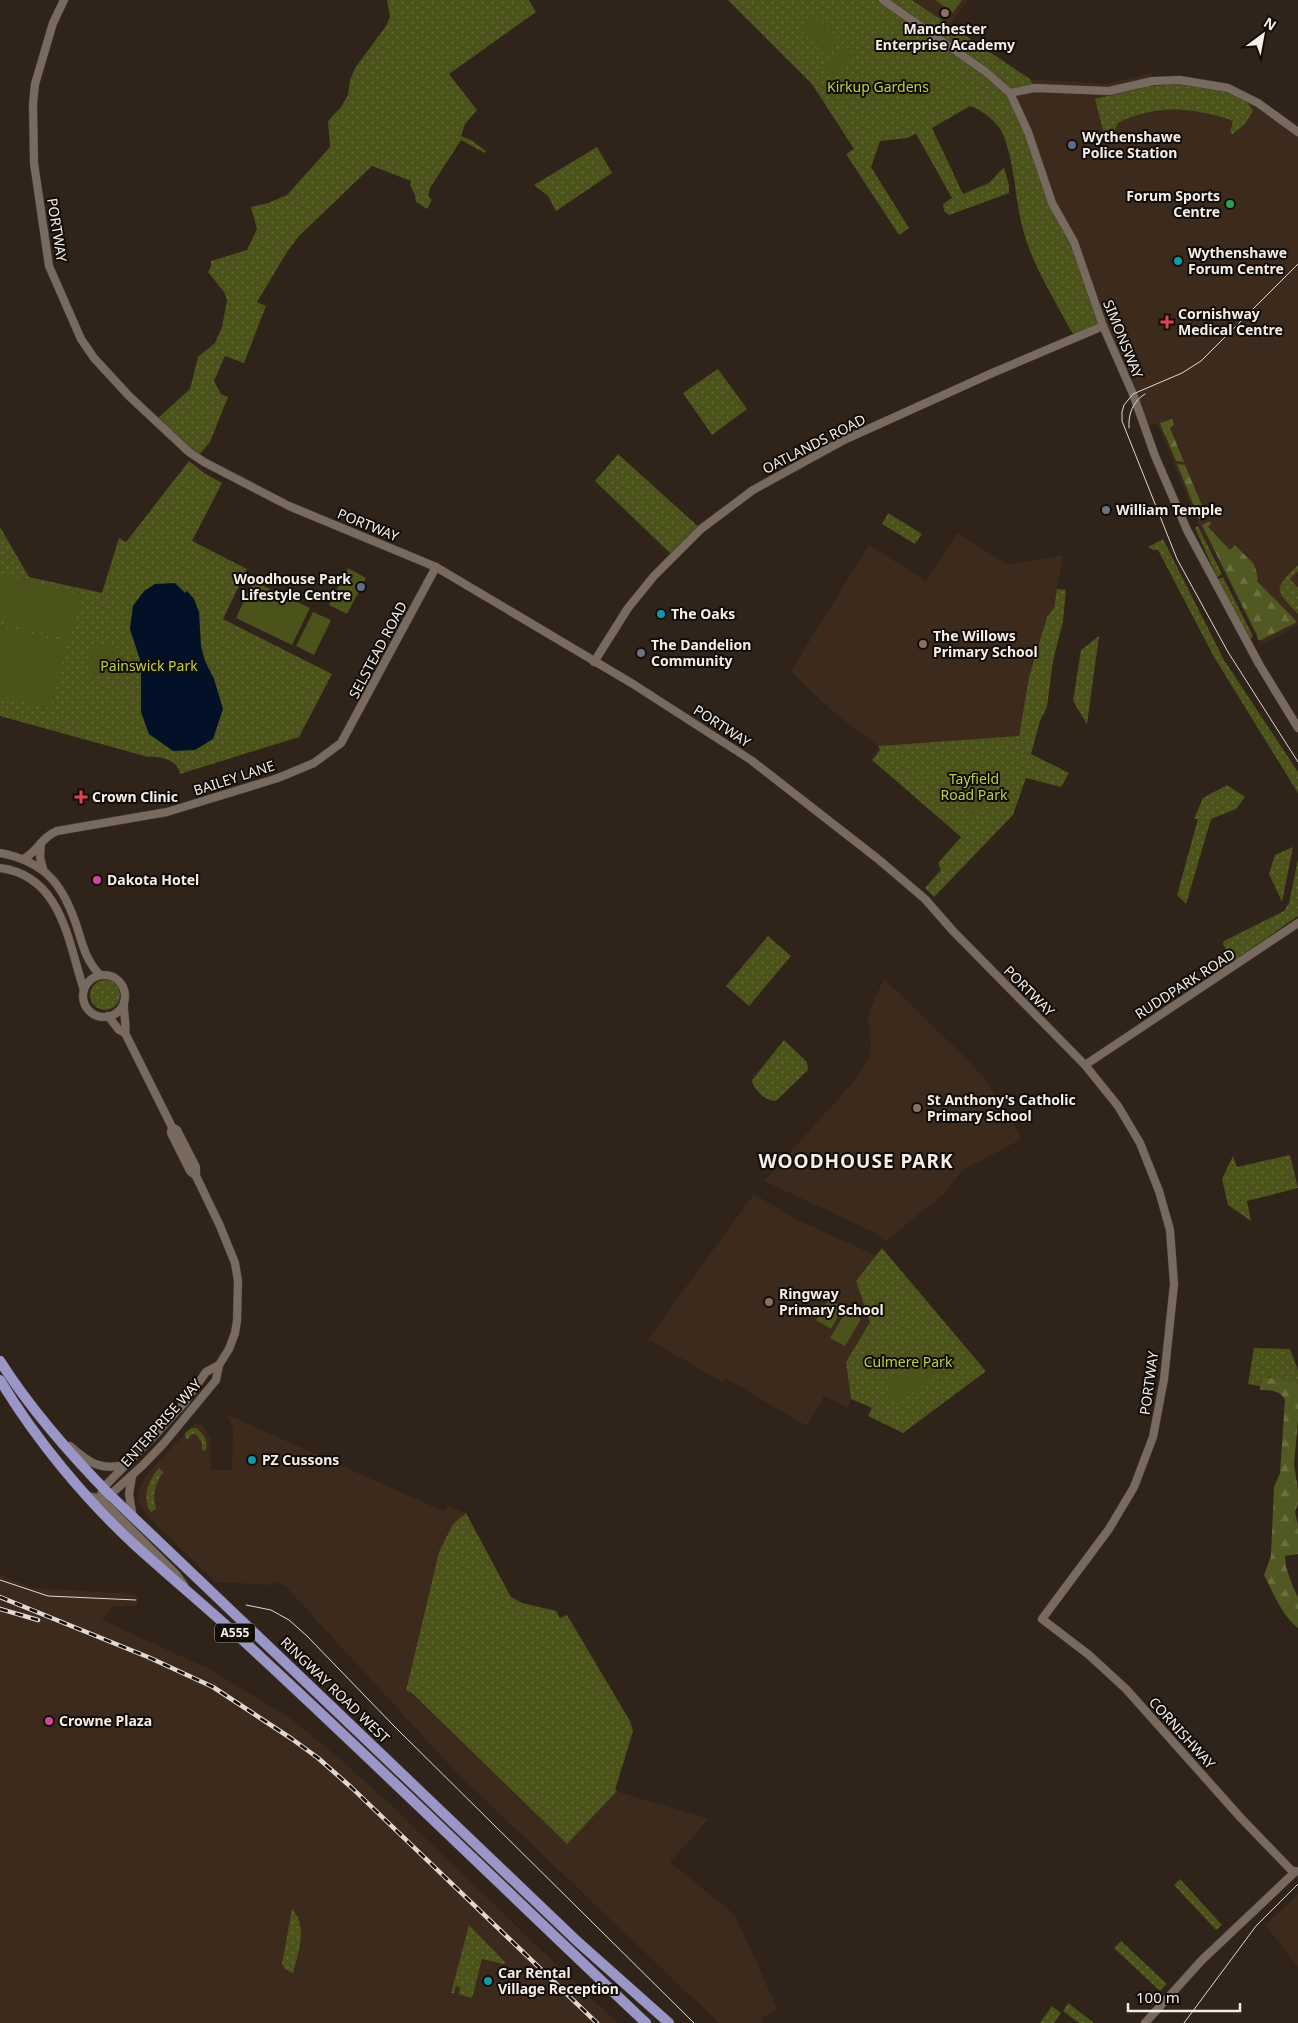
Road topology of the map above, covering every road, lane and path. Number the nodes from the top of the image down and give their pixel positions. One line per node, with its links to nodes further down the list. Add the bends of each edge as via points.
1 (64, 0): 6 (street, PORTWAY, via 53,23 35,84 32,143 49,266 81,339 129,396 204,462 289,506)
2 (883, 0): 3 (street, SIMONSWAY, via 986,72)
3 (1010, 93): 4 (street, via 1034,88 1109,92 1153,81 1180,80 1228,88 1258,103); 5 (street, SIMONSWAY, via 1028,132 1052,203 1074,242)
4 (1298, 132)
5 (1103, 326): 7 (street, OATLANDS ROAD, via 844,440 753,490 701,529 654,576 628,608); 8 (street, SIMONSWAY, via 1187,530 1259,664)
6 (436, 567): 7 (street, PORTWAY); 9 (street, SELSTEAD ROAD)
7 (594, 662): 21 (street, PORTWAY, via 751,760 878,859 925,900)
8 (1298, 728)
9 (341, 743): 10 (street, BAILEY LANE, via 314,763 278,778 167,812 56,832)
10 (41, 842): 12 (street, BAILEY LANE); 14 (street)
11 (0, 853): 12 (street)
12 (23, 859): 14 (street)
13 (0, 868): 17 (street, ENTERPRISE WAY, via 33,880 57,907)
14 (42, 869): 16 (street, via 63,892 89,962)
15 (1298, 923): 21 (street, RUDDPARK ROAD)
16 (100, 975): 17 (street, via 90,980); 18 (street, ENTERPRISE WAY, via 119,980 124,990)
17 (84, 990): 19 (street, ENTERPRISE WAY, via 84,1000 90,1011 101,1017)
18 (124, 1003): 19 (street, via 115,1014); 20 (street, ENTERPRISE WAY)
19 (108, 1016): 20 (street, ENTERPRISE WAY)
20 (125, 1033): 23 (street, ENTERPRISE WAY, via 172,1127 171,1133 190,1171 196,1176 230,1248 238,1281 237,1321 229,1349)
21 (1085, 1065): 32 (street, PORTWAY, via 1118,1106 1140,1143 1170,1230 1174,1284 1163,1384 1148,1453 1134,1487 1114,1521)
22 (0, 1360): 25 (highway, RINGWAY ROAD WEST / A555)
23 (219, 1365): 26 (street, ENTERPRISE WAY, via 206,1372 185,1402); 27 (street, ENTERPRISE WAY, via 213,1384 164,1443)
24 (0, 1380): 29 (highway, RINGWAY ROAD WEST / A555, via 28,1422)
25 (38, 1416): 26 (street, via 92,1464 110,1468); 28 (highway, RINGWAY ROAD WEST / A555)
26 (128, 1463): 28 (street, ENTERPRISE WAY)
27 (132, 1475): 28 (street, ENTERPRISE WAY); 30 (street, via 128,1494)
28 (105, 1494): 29 (street); 30 (highway, RINGWAY ROAD WEST / A555); 31 (street, via 108,1507)
29 (86, 1496): 31 (highway, RINGWAY ROAD WEST / A555, via 135,1545)
30 (133, 1518): 35 (highway, RINGWAY ROAD WEST / A555, via 578,1942)
31 (190, 1592): 34 (highway, RINGWAY ROAD WEST / A555)
32 (1042, 1619): 33 (street, CORNISHWAY, via 1126,1689 1240,1817)
33 (1296, 1871): 36 (street, via 1202,1960)
34 (646, 2023)
35 (669, 2023)
36 (1145, 2023)

